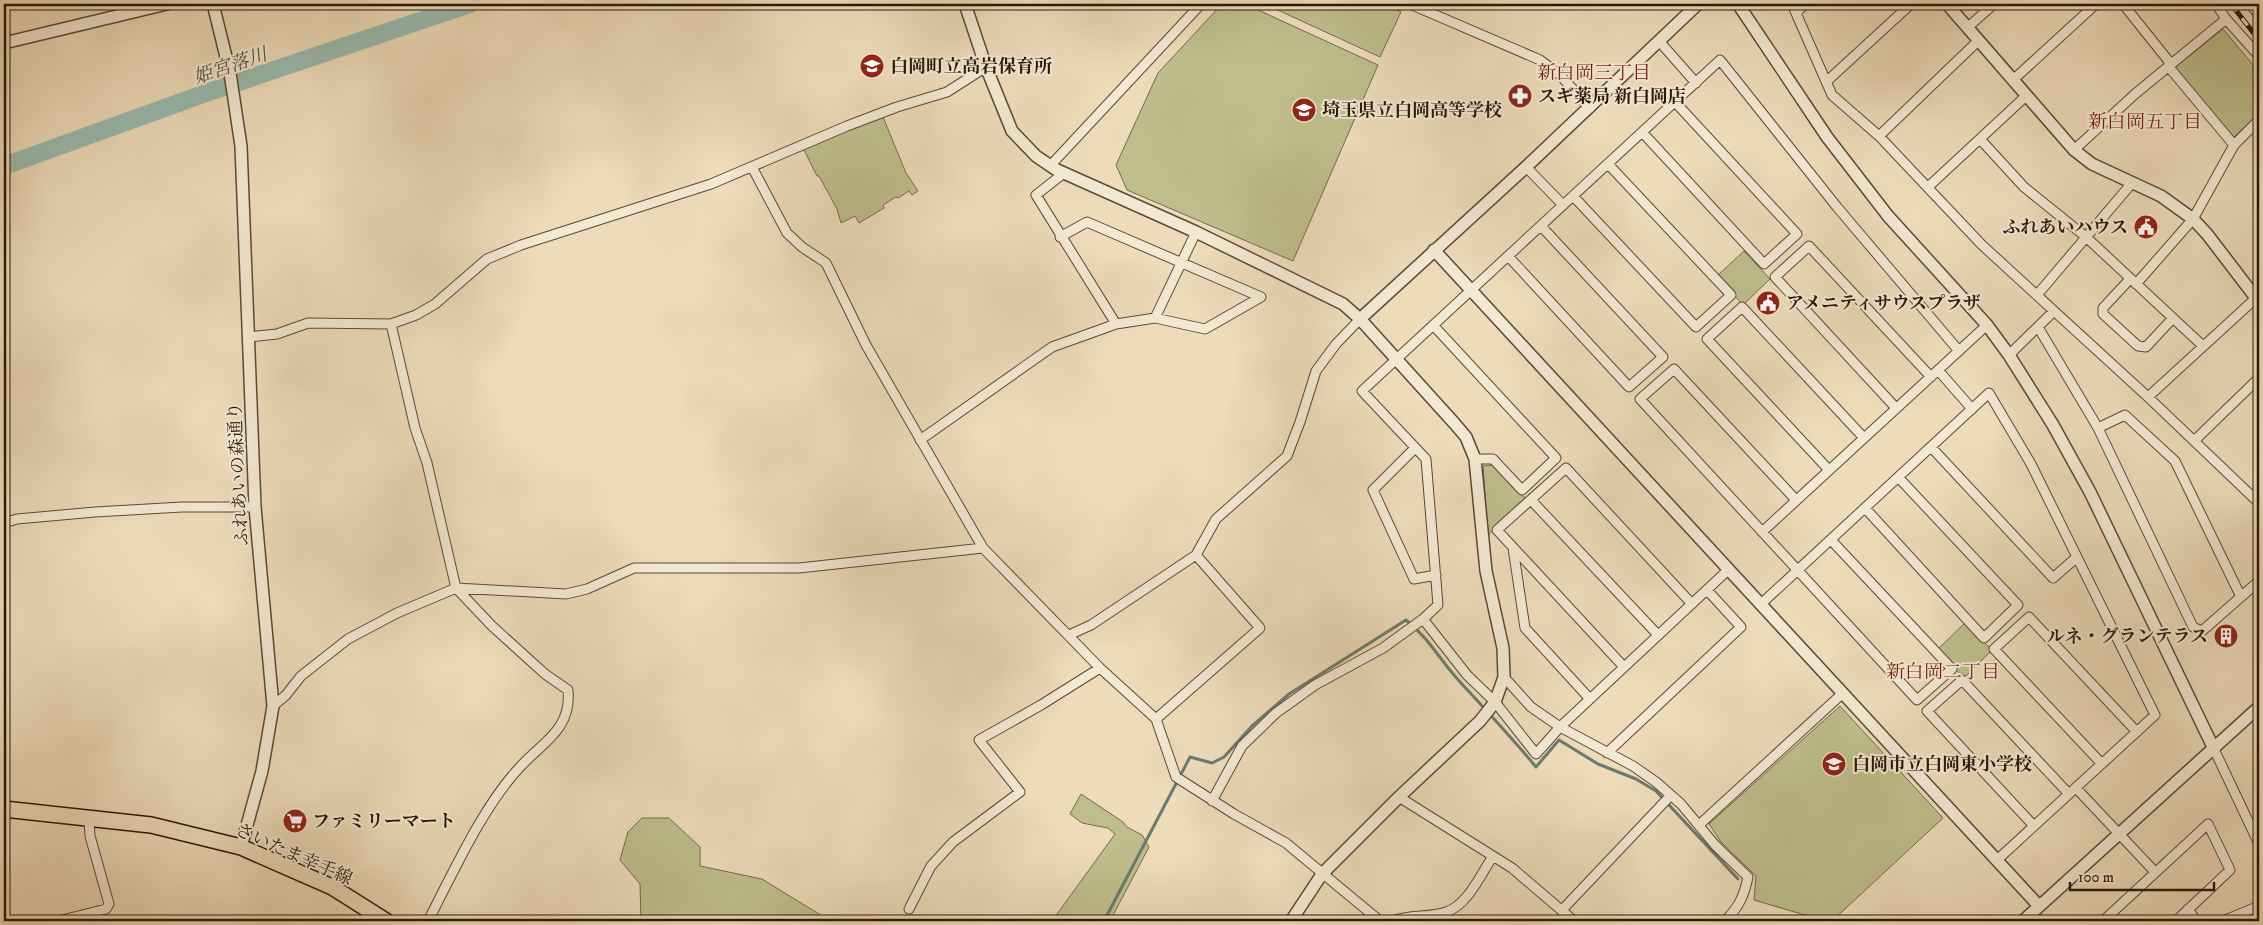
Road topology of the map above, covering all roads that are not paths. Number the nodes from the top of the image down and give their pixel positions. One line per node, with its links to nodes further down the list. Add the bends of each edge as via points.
1 (167, 4): 20 (street)
2 (213, 4): 66 (street, ふれあいの森通り, via 231,77 241,146)
3 (965, 4): 23 (street)
4 (1202, 4): 37 (street)
5 (1410, 4): 29 (street, via 1540,60 1560,75)
6 (1698, 4): 19 (street)
7 (1738, 4): 64 (street, via 1827,136 1882,208)
8 (1805, 4): 15 (street)
9 (1911, 4): 25 (street)
10 (1947, 4): 17 (street)
11 (1994, 4): 17 (street)
12 (2096, 4): 24 (street)
13 (2122, 4): 22 (street)
14 (2216, 4): 16 (street)
15 (1794, 8): 25 (street)
16 (2226, 19): 21 (street); 22 (street)
17 (1968, 27): 18 (street)
18 (1979, 40): 24 (street); 32 (street)
19 (1659, 41): 26 (street); 29 (street)
20 (4, 43)
21 (2259, 56)
22 (2170, 65): 34 (street); 35 (street)
23 (986, 67): 37 (street, via 1012,130); 38 (street, via 947,92 880,113)
24 (2013, 80): 27 (street)
25 (1826, 82): 32 (street, via 1832,95)
26 (1696, 83): 28 (street); 68 (street, via 1720,60 1837,207)
27 (2026, 96): 33 (street); 35 (street)
28 (1675, 102): 31 (street); 31 (street, via 1798,234 1764,264)
29 (1590, 108): 39 (street)
30 (2259, 120): 34 (street)
31 (1642, 132): 36 (street)
32 (1879, 136): 42 (street)
33 (1980, 139): 42 (street); 49 (street, via 2024,187)
34 (2234, 145): 45 (street)
35 (2074, 150): 41 (street, via 2092,164)
36 (1608, 164): 43 (street); 43 (street, via 1730,295 1724,302 1696,327)
37 (1050, 166): 40 (street)
38 (752, 167): 61 (street, via 711,184 487,259 435,304); 79 (street, via 786,233 826,263 866,345)
39 (1526, 168): 44 (street); 50 (street)
40 (1064, 173): 47 (street); 48 (street, via 1036,195)
41 (2132, 184): 45 (street, via 2161,196); 49 (street)
42 (1928, 187): 55 (street, via 1982,245)
43 (1573, 196): 44 (street)
44 (1563, 205): 46 (street)
45 (2193, 219): 53 (street); 56 (street)
46 (1541, 226): 51 (street); 51 (street, via 1663,357 1629,388)
47 (1196, 232): 52 (street); 59 (street, via 1343,304)
48 (1060, 237): 52 (street, via 1087,222); 62 (street)
49 (2086, 237): 53 (street); 55 (street)
50 (1434, 250): 54 (street); 59 (street)
51 (1508, 256): 54 (street)
52 (1181, 262): 58 (street); 58 (street, via 1261,297 1205,329)
53 (2133, 281): 60 (street); 60 (street, via 2103,308 2103,314 2138,346 2146,347)
54 (1470, 291): 63 (street); 98 (street)
55 (2037, 295): 57 (street)
56 (2257, 300): 67 (street)
57 (2054, 311): 65 (street); 74 (street)
58 (1155, 318): 62 (street)
59 (1360, 318): 70 (street); 96 (street, via 1316,371 1287,456 1216,519)
60 (2173, 318): 67 (street)
61 (392, 324): 66 (street, via 308,323 277,334); 102 (street)
62 (1116, 324): 79 (street, via 1052,347)
63 (1433, 325): 70 (street); 83 (street, via 1556,458 1522,490 1493,459)
64 (1987, 325): 68 (street); 69 (street)
65 (2038, 327): 69 (street); 77 (street)
66 (248, 337): 89 (street, ふれあいの森通り)
67 (2203, 346): 74 (street)
68 (1959, 350): 71 (street)
69 (2010, 355): 121 (street, via 2090,492)
70 (1396, 359): 82 (street, via 1362,391); 83 (street, via 1466,437)
71 (1938, 370): 72 (street); 76 (street)
72 (1931, 377): 75 (street); 75 (street, via 1809,246 1775,277)
73 (2259, 378): 80 (street)
74 (2148, 397): 80 (street)
75 (1896, 408): 78 (street)
76 (1972, 409): 81 (street); 97 (street, via 1989,394 2031,464)
77 (2098, 428): 104 (street, via 2125,415 2175,461); 104 (street, via 2193,627 2202,631)
78 (1864, 438): 84 (street); 84 (street, via 1742,308 1707,339)
79 (920, 440): 94 (street)
80 (2194, 441): 86 (street)
81 (1931, 447): 85 (street); 97 (street, via 2053,578)
82 (1415, 448): 100 (street, via 1426,459); 100 (street, via 1373,490 1414,579)
83 (1475, 458): 112 (street, via 1486,571 1503,648)
84 (1829, 470): 88 (street)
85 (1898, 478): 90 (street); 90 (street, via 2018,605 1984,638)
86 (2258, 498)
87 (1531, 500): 95 (street, via 1497,530); 105 (street, via 1566,468); 109 (street)
88 (1796, 500): 92 (street); 92 (street, via 1674,369 1640,400)
89 (255, 507): 91 (street, via 95,512 17,519); 116 (street, ふれあいの森通り)
90 (1865, 508): 93 (street)
91 (4, 524)
92 (1762, 532): 99 (street)
93 (1831, 540): 99 (street); 99 (street, via 1952,669 1917,700)
94 (983, 548): 102 (street, via 799,568 634,568 587,589 566,594); 108 (street)
95 (1513, 548): 110 (street); 114 (street, via 1525,628)
96 (1196, 555): 108 (street, via 1091,625); 118 (street, via 1260,628)
97 (2077, 557): 120 (street, via 2155,715)
98 (1728, 570): 103 (street); 106 (street)
99 (1797, 571): 106 (street)
100 (1436, 575): 107 (street, via 1438,605)
101 (2259, 581): 104 (street)
102 (456, 588): 116 (street, via 397,613 348,640 301,676); 146 (street, via 545,674 568,690 570,705 560,729 519,768 490,806)
103 (1707, 590): 105 (street); 122 (street, via 1741,627)
104 (2241, 597)
105 (1692, 604): 109 (street)
106 (1761, 604): 113 (street)
107 (1423, 619): 115 (street, via 1467,675); 127 (street, via 1383,648 1315,685 1276,713 1242,746)
108 (1069, 635): 111 (street)
109 (1658, 635): 110 (street)
110 (1624, 667): 114 (street)
111 (1100, 668): 118 (street); 141 (street, via 979,740 1020,792 953,842 931,866)
112 (1504, 677): 115 (street); 119 (street, via 1531,707)
113 (1843, 693): 130 (street); 136 (street)
114 (1590, 699): 119 (street)
115 (1495, 702): 119 (street, via 1536,754); 126 (street, via 1480,721)
116 (273, 706): 134 (street, ふれあいの森通り, via 262,771)
117 (2259, 707): 121 (street)
118 (1156, 719): 127 (street, via 1176,777)
119 (1560, 727): 122 (street)
120 (2137, 732): 123 (street); 123 (street, via 2029,617 1994,649)
121 (2213, 747): 132 (street); 133 (street)
122 (1607, 753): 125 (street, via 1633,766)
123 (2102, 764): 124 (street)
124 (2072, 791): 131 (street); 131 (street, via 1962,680 1927,711); 132 (street)
125 (1671, 795): 130 (street); 143 (street)
126 (1399, 797): 135 (street); 138 (street)
127 (1212, 801): 138 (street, via 1286,843)
128 (4, 809): 129 (main road, さいたま幸手線)
129 (89, 819): 134 (main road, さいたま幸手線, via 151,826); 144 (street, via 90,836 109,904 106,909)
130 (1699, 825): 151 (street, via 1748,876 1745,895 1737,909)
131 (2034, 826): 136 (street)
132 (2118, 834): 137 (street); 139 (street)
133 (2259, 844)
134 (241, 847): 145 (main road, さいたま幸手線, via 332,887)
135 (1492, 856): 143 (street, via 1512,868); 149 (street, via 1461,904 1446,912)
136 (1997, 860): 139 (street)
137 (2155, 872): 142 (street, via 2208,824 2230,870); 153 (street)
138 (1322, 874): 147 (street); 148 (street)
139 (2039, 906): 152 (street)
140 (2259, 906): 156 (street)
141 (909, 909)
142 (2188, 909): 154 (street); 155 (street)
143 (1562, 910): 150 (street)
144 (58, 921)
145 (386, 921)
146 (428, 921)
147 (1291, 921)
148 (1380, 921)
149 (1393, 921)
150 (1574, 921)
151 (1724, 921)
152 (2023, 921)
153 (2103, 921)
154 (2176, 921)
155 (2196, 921)
156 (2223, 921)

